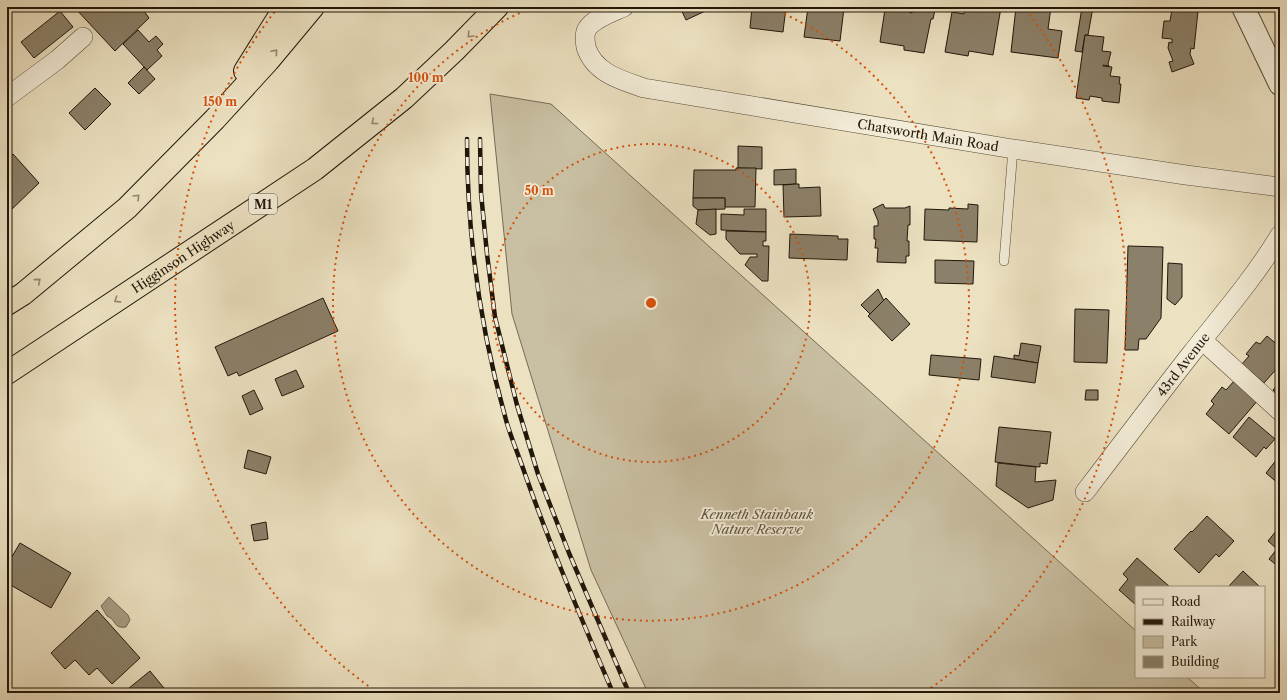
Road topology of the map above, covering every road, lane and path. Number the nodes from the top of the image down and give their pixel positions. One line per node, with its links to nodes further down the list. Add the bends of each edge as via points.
1 (285, 7): 9 (highway)
2 (313, 7): 9 (highway, one-way to 2)
3 (497, 7): 16 (highway, Higginson Highway / M1, one-way to 16, via 404,98 315,169)
4 (624, 7): 10 (street, Chatsworth Main Road, via 594,22 585,35 588,53 595,63 617,79 644,88)
5 (1243, 7): 7 (street)
6 (83, 37): 8 (street)
7 (1280, 84)
8 (7, 97)
9 (215, 119): 14 (highway, one-way to 9, via 23,294 126,208)
10 (1013, 149): 11 (street, Chatsworth Main Road, via 1178,174); 13 (lane)
11 (1280, 186)
12 (1280, 235): 15 (street, 43rd Avenue, via 1254,274)
13 (1004, 261)
14 (7, 304)
15 (1202, 340): 17 (street); 18 (street, 43rd Avenue)
16 (7, 373)
17 (1280, 411)
18 (1085, 492)

